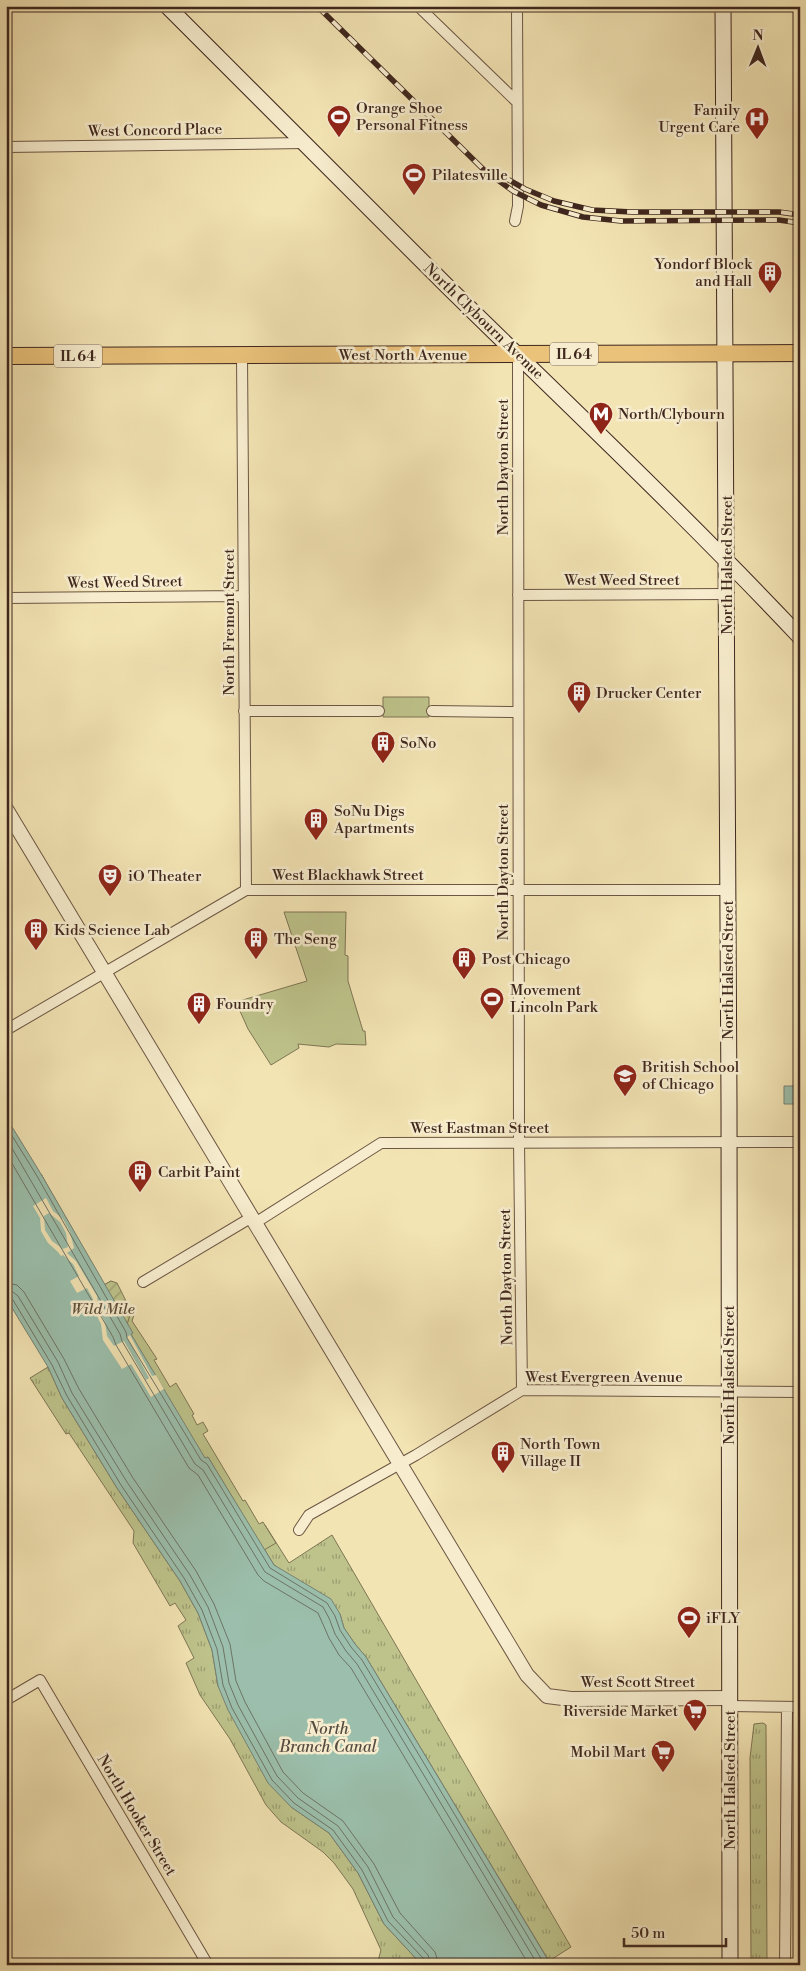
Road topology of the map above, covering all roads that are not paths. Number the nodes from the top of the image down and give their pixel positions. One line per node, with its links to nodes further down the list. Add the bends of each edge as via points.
1 (167, 6): 6 (main road, North Clybourn Avenue)
2 (418, 6): 5 (street)
3 (517, 6): 5 (street)
4 (723, 6): 9 (main road, North Halsted Street)
5 (517, 102): 8 (street, via 518,206)
6 (304, 143): 7 (street, West Concord Place); 11 (main road, North Clybourn Avenue)
7 (6, 147)
8 (515, 221)
9 (725, 353): 10 (main road, West North Avenue / IL 64); 11 (main road, West North Avenue / IL 64); 14 (main road, North Halsted Street)
10 (800, 353)
11 (518, 354): 12 (main road, West North Avenue / IL 64); 14 (main road, North Clybourn Avenue); 16 (street, North Dayton Street)
12 (242, 355): 13 (main road, West North Avenue / IL 64); 17 (street, North Fremont Street)
13 (6, 356)
14 (727, 562): 15 (main road, North Halsted Street); 19 (main road, North Clybourn Avenue)
15 (727, 594): 16 (street, West Weed Street); 27 (main road, North Halsted Street)
16 (518, 595): 23 (street, North Dayton Street)
17 (244, 596): 18 (street, West Weed Street); 20 (street, North Fremont Street)
18 (6, 598)
19 (800, 637)
20 (244, 711): 21 (street); 25 (street, North Fremont Street)
21 (378, 711)
22 (432, 711): 23 (street)
23 (518, 712): 26 (street, North Dayton Street)
24 (6, 808): 28 (street)
25 (246, 890): 26 (street, West Blackhawk Street); 28 (street)
26 (518, 890): 27 (street, West Blackhawk Street); 30 (street, North Dayton Street)
27 (728, 890): 31 (main road, North Halsted Street)
28 (105, 972): 29 (street); 33 (street)
29 (6, 1030)
30 (519, 1142): 31 (street, West Eastman Street); 33 (street, West Eastman Street, via 381,1143); 35 (street, North Dayton Street)
31 (729, 1142): 32 (street, West Eastman Street); 36 (main road, North Halsted Street)
32 (800, 1142)
33 (253, 1220): 34 (street, West Eastman Street); 38 (street)
34 (143, 1282)
35 (522, 1390): 36 (street, West Evergreen Avenue); 38 (street, West Evergreen Avenue)
36 (729, 1392): 37 (street, West Evergreen Avenue); 41 (main road, North Halsted Street)
37 (800, 1392)
38 (400, 1463): 39 (street, West Evergreen Avenue, via 309,1515); 41 (street, West Scott Street, via 527,1675 547,1696)
39 (299, 1530)
40 (6, 1700): 44 (street, North Hooker Street, via 40,1680)
41 (730, 1702): 42 (street, West Scott Street); 45 (main road, North Halsted Street)
42 (788, 1706): 43 (street, West Scott Street); 46 (street)
43 (800, 1706)
44 (208, 1965)
45 (730, 1965)
46 (785, 1965)

